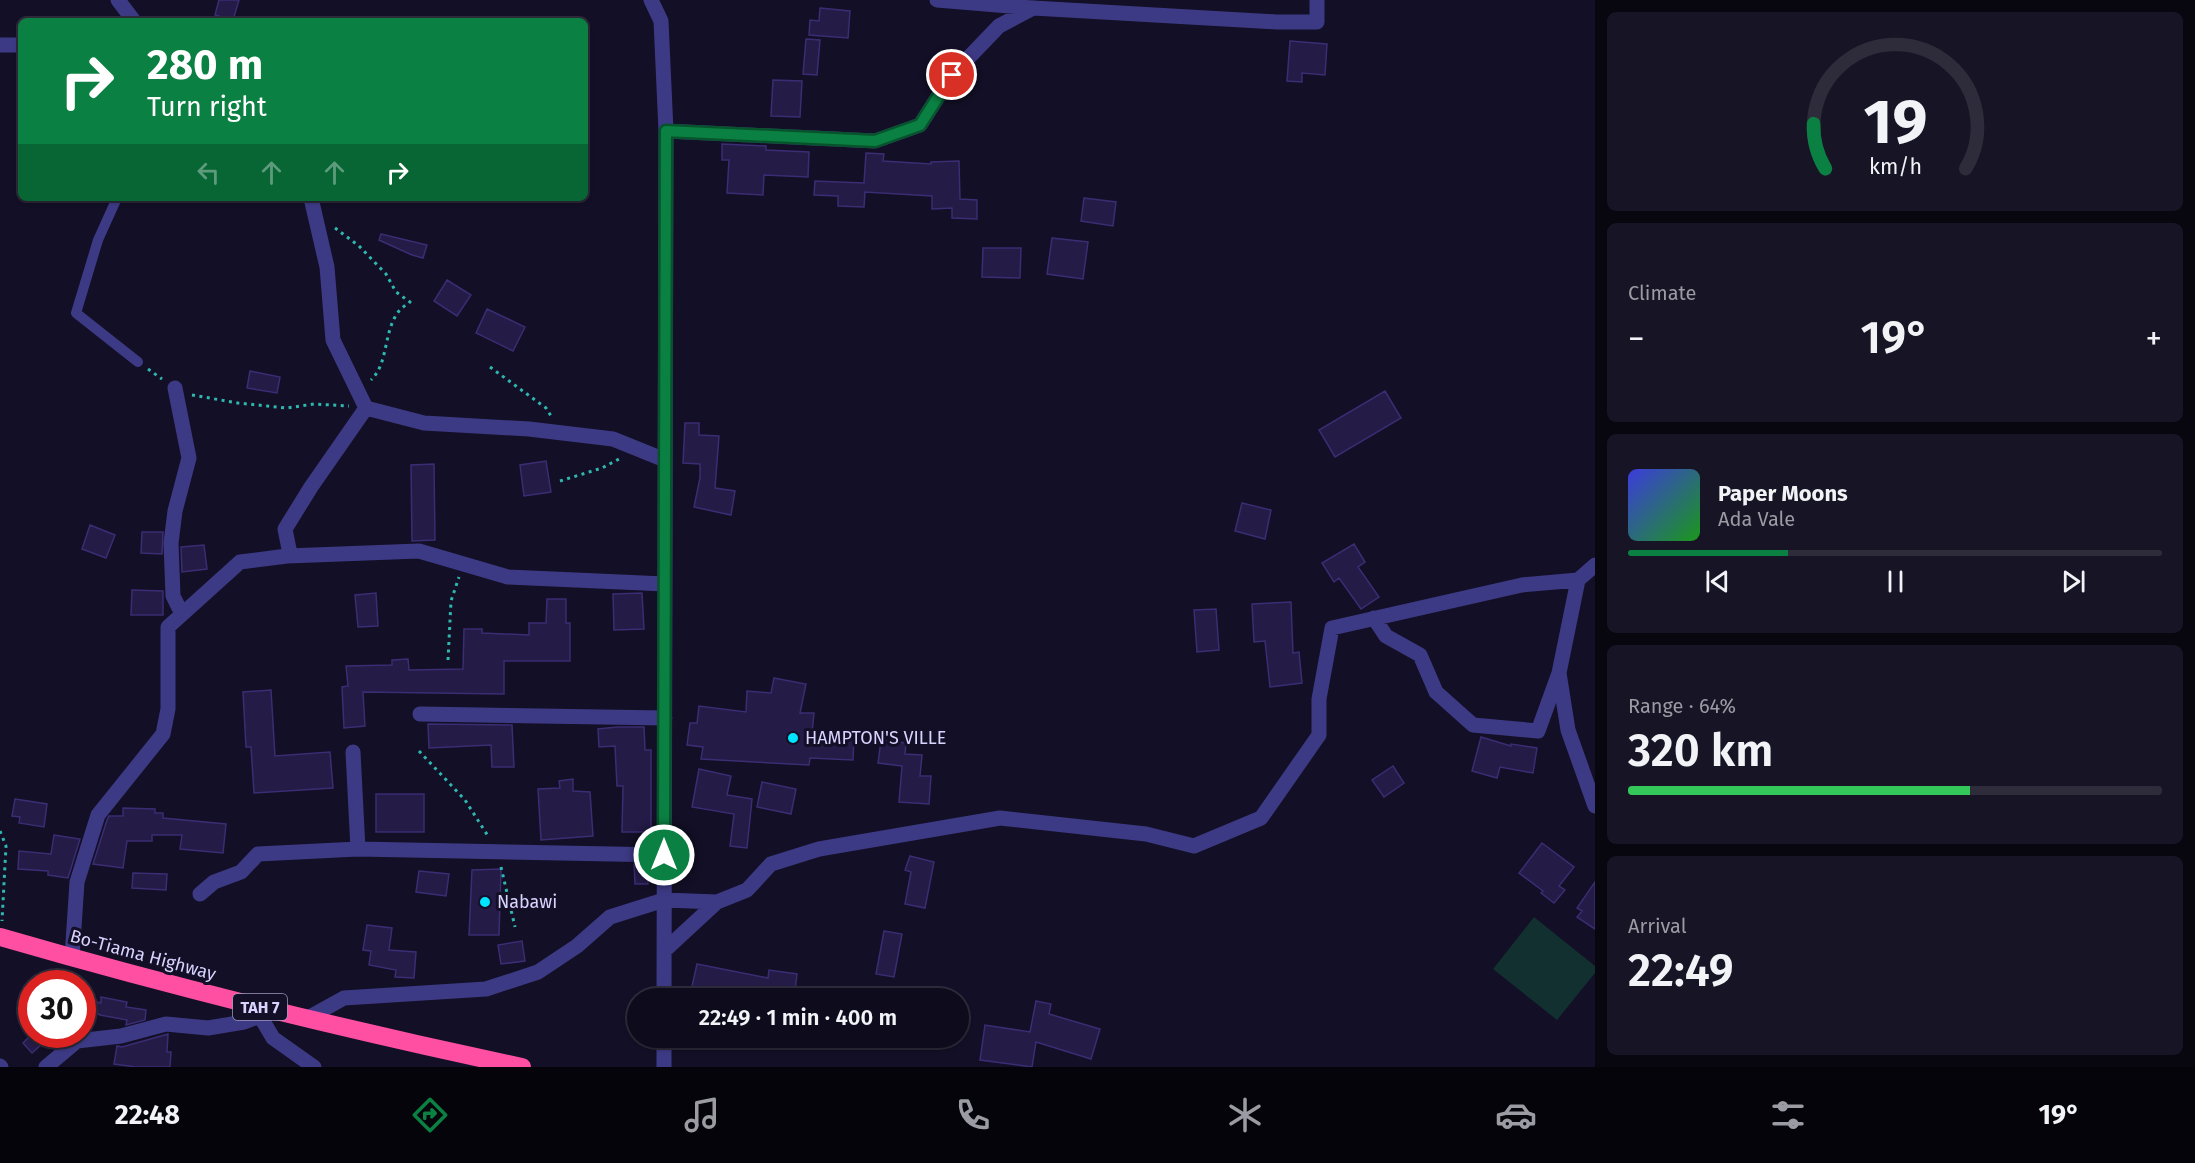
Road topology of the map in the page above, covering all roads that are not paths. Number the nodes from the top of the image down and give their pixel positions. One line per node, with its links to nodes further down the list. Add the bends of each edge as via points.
1 (118, 0): 6 (street)
2 (937, 0): 5 (street)
3 (1317, 0): 5 (street, via 1317,22)
4 (655, 1): 9 (street, via 661,21)
5 (1033, 4): 9 (street, via 999,26 952,75 920,125 875,141)
6 (132, 18)
7 (0, 45): 8 (street)
8 (18, 45)
9 (666, 131): 15 (street)
10 (116, 201): 12 (lane, via 98,240 76,313)
11 (312, 203): 14 (street, via 327,267 333,340)
12 (138, 362)
13 (175, 388): 20 (street, via 189,458 171,543 173,596)
14 (366, 408): 15 (street, via 424,423 613,439); 16 (street, via 285,528 290,554)
15 (666, 460): 19 (street)
16 (287, 556): 19 (street, via 419,551 508,577); 20 (street, via 240,562)
17 (1595, 565): 18 (street)
18 (1578, 580): 21 (street, via 1522,585); 22 (street)
19 (665, 584): 24 (street)
20 (182, 614): 34 (street, via 168,627 168,709 163,734 98,815 77,882)
21 (1374, 618): 22 (street, via 1386,636 1420,655 1436,692 1473,724 1538,731); 31 (street, via 1332,628 1319,699 1319,735 1261,818 1194,846 1146,834 1000,818 819,849 771,864 747,890)
22 (1559, 673): 26 (street, via 1568,730)
23 (420, 714): 24 (street)
24 (665, 718): 28 (street)
25 (353, 752): 27 (street)
26 (1595, 806)
27 (358, 849): 28 (street); 29 (street, via 258,854 241,872 214,882)
28 (664, 855): 30 (street)
29 (200, 894)
30 (664, 900): 31 (street); 33 (street); 37 (street, via 610,917 577,946 538,972 486,989 344,998)
31 (717, 902): 33 (street)
32 (1, 937): 34 (highway, Bo-Tiama Highway / TAH 7)
33 (664, 951): 35 (street)
34 (72, 958): 36 (highway, Bo-Tiama Highway / TAH 7)
35 (664, 988)
36 (260, 1011): 37 (highway, Bo-Tiama Highway / TAH 7); 39 (street, via 244,1022 208,1028 166,1024 121,1036 77,1041); 40 (street, via 273,1038)
37 (306, 1019): 41 (highway, Bo-Tiama Highway / TAH 7)
38 (664, 1048): 42 (street)
39 (46, 1067)
40 (314, 1067)
41 (522, 1067)
42 (664, 1067)

